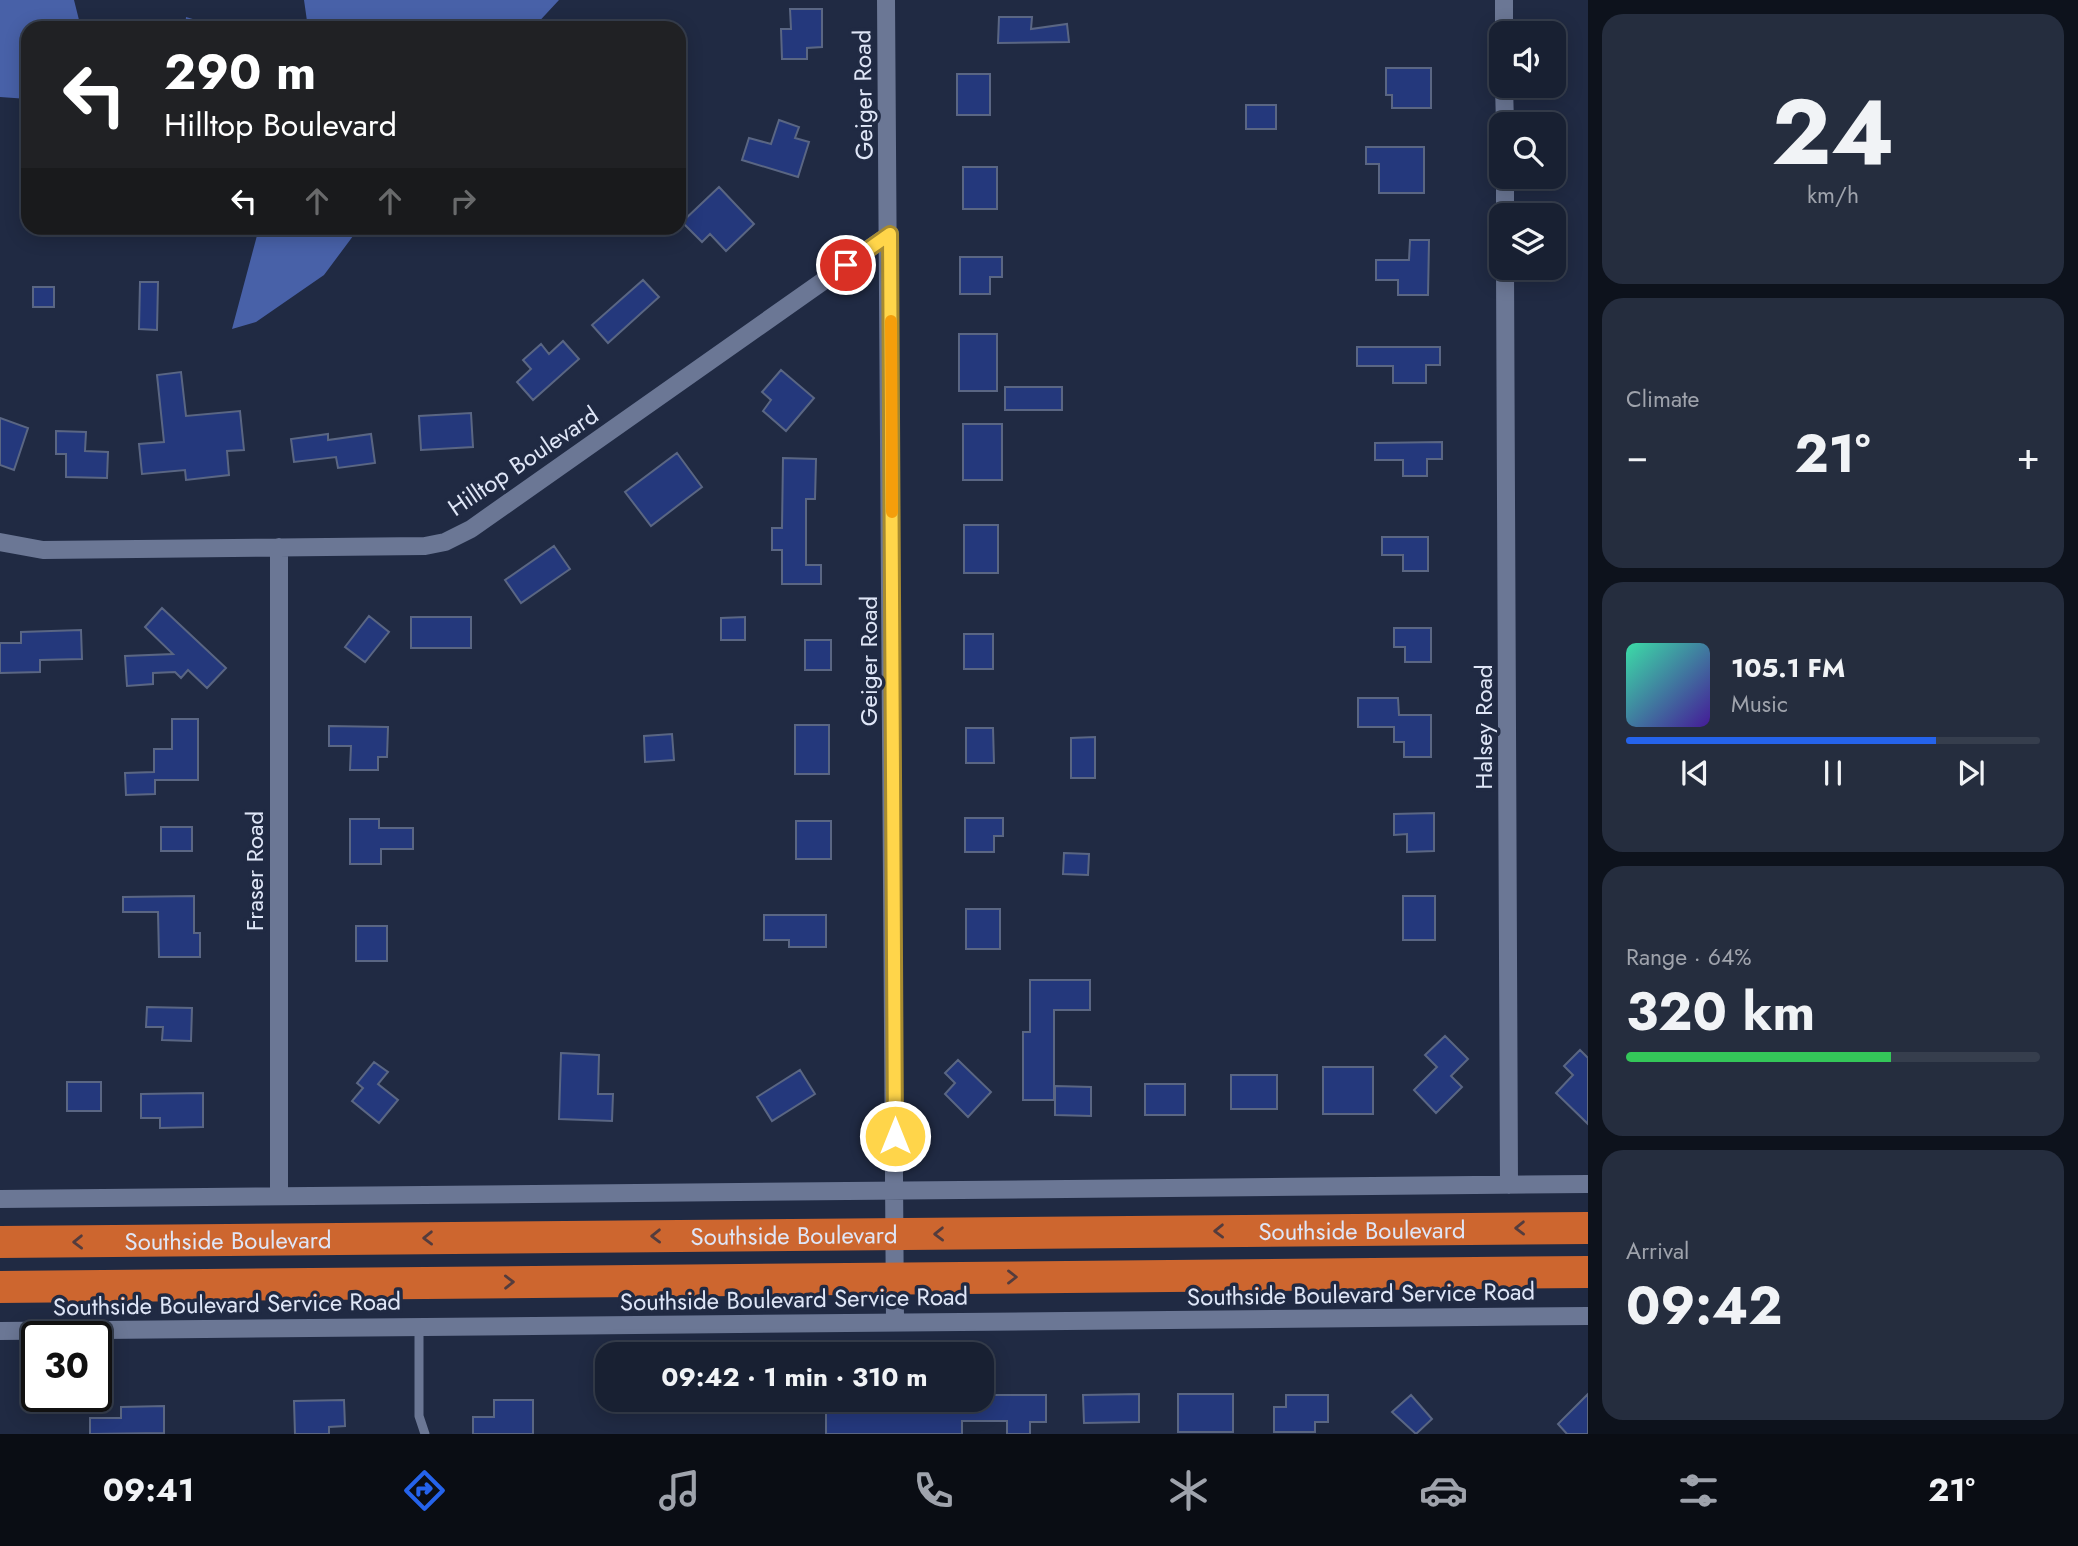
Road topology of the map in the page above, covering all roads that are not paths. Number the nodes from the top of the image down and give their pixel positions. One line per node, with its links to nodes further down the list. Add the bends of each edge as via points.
1 (886, 0): 4 (street, Geiger Road)
2 (1504, 0): 3 (street)
3 (1504, 21)
4 (890, 234): 7 (street, Hilltop Boulevard, via 471,529 425,546); 10 (street, Geiger Road)
5 (1505, 280): 9 (street, Halsey Road)
6 (0, 542): 7 (street, Hilltop Boulevard, via 43,550)
7 (279, 547): 11 (street, Fraser Road)
8 (1588, 1184): 9 (street)
9 (1509, 1185): 10 (street)
10 (895, 1191): 11 (street); 14 (street, Geiger Road)
11 (279, 1196): 12 (street)
12 (0, 1199)
13 (1588, 1228): 14 (highway, Southside Boulevard, one-way to 14)
14 (895, 1234): 15 (highway, Southside Boulevard, one-way to 15); 17 (street, Geiger Road)
15 (0, 1242)
16 (1588, 1272): 17 (highway, Southside Boulevard, one-way to 16)
17 (895, 1278): 18 (highway, Southside Boulevard, one-way to 17); 20 (street, Geiger Road)
18 (0, 1287)
19 (1588, 1316): 20 (street, Southside Boulevard Service Road)
20 (895, 1322): 21 (street, Southside Boulevard Service Road)
21 (419, 1327): 22 (street, Southside Boulevard Service Road); 23 (lane, via 419,1416)
22 (0, 1331)
23 (425, 1434)

